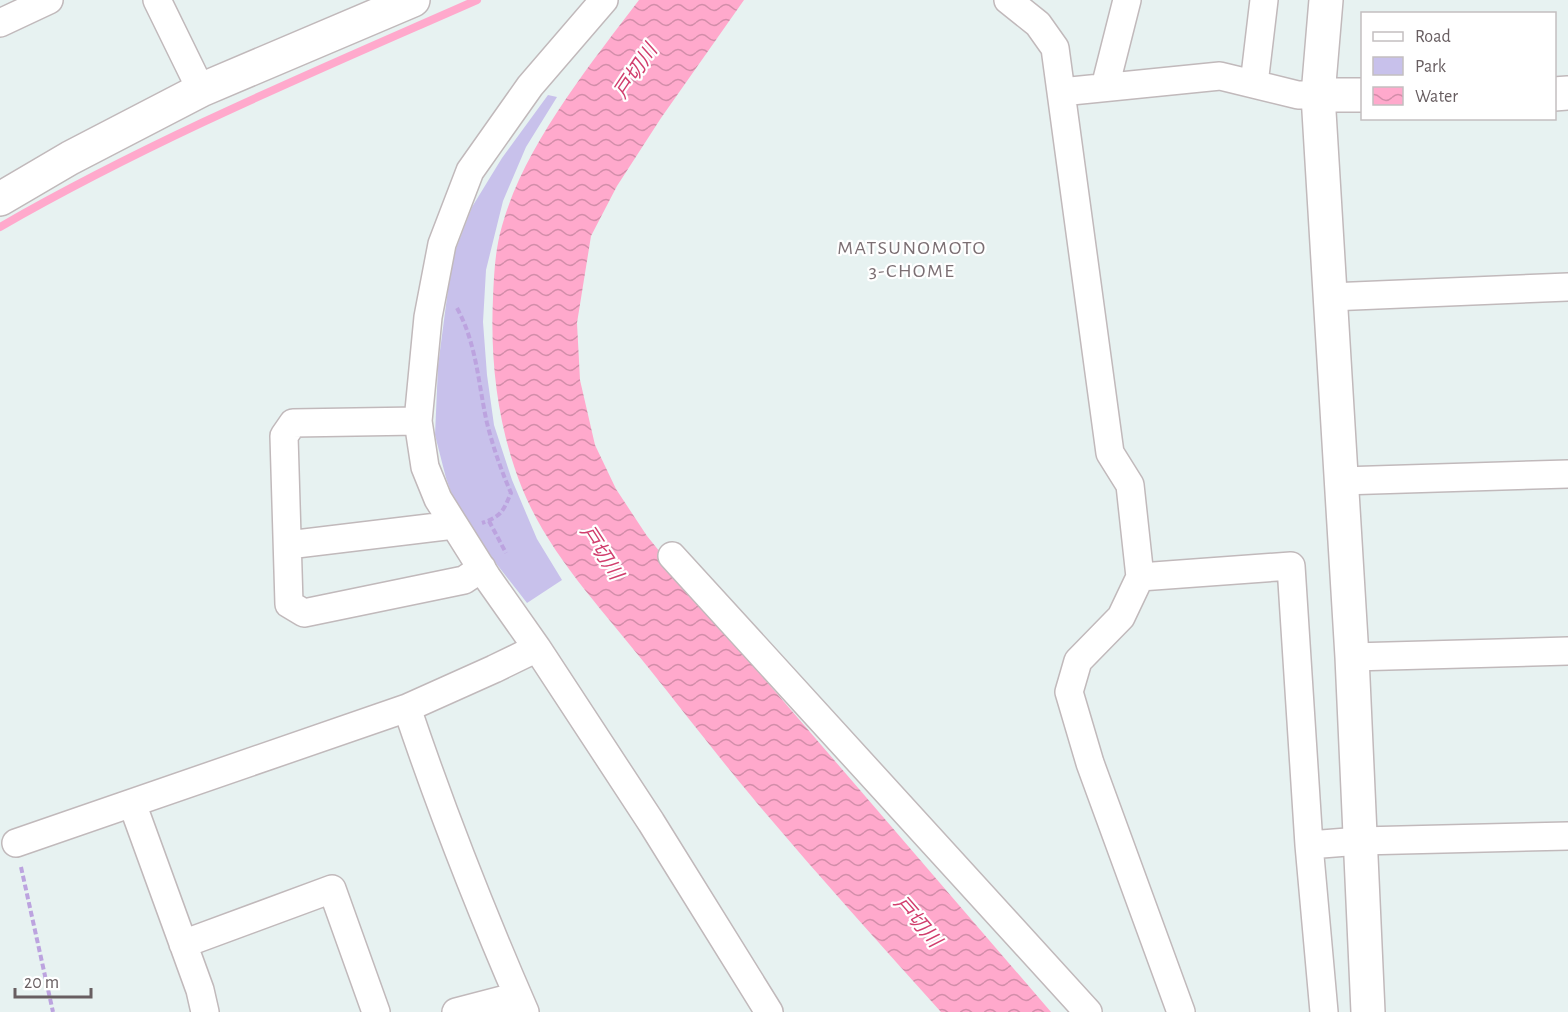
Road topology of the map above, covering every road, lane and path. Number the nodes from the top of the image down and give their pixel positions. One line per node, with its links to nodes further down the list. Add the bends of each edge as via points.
1 (49, 0): 9 (street)
2 (157, 0): 12 (street)
3 (413, 0): 12 (street)
4 (603, 0): 17 (street, via 530,86 470,171 442,244)
5 (1008, 0): 13 (street, via 1038,24 1055,48)
6 (1127, 0): 11 (street)
7 (1264, 0): 10 (street)
8 (1326, 0): 14 (street)
9 (0, 23)
10 (1254, 84): 11 (street, via 1220,76); 14 (street, via 1298,95)
11 (1105, 87): 13 (street)
12 (201, 90): 16 (street)
13 (1061, 92): 29 (street, via 1110,453 1130,485)
14 (1318, 95): 15 (street); 19 (street)
15 (1361, 95)
16 (0, 199)
17 (434, 284): 20 (street); 23 (path, via 451,296 472,342 487,422 511,493 504,510)
18 (1568, 287): 19 (street)
19 (1330, 297): 22 (street)
20 (418, 421): 24 (street, via 425,466); 25 (street, via 293,423 284,436)
21 (1568, 474): 22 (street)
22 (1341, 481): 32 (street)
23 (489, 521): 24 (path, via 474,526); 26 (path)
24 (454, 525): 25 (street); 28 (street)
25 (288, 545): 28 (street, via 289,604 304,613 464,580)
26 (506, 553)
27 (672, 556): 46 (street)
28 (482, 568): 30 (street)
29 (1140, 577): 38 (street, via 1291,566); 47 (street, via 1121,617 1078,661 1069,692 1090,763)
30 (537, 648): 33 (street); 45 (street)
31 (1568, 651): 32 (street)
32 (1352, 657): 36 (street)
33 (407, 708): 34 (street); 40 (street, via 443,814)
34 (132, 803): 37 (street); 39 (street)
35 (1568, 836): 36 (street)
36 (1360, 841): 38 (street); 49 (street)
37 (16, 843): 41 (path)
38 (1309, 845): 48 (street)
39 (183, 944): 42 (street); 43 (street, via 332,889)
40 (521, 1004): 44 (street)
41 (53, 1012)
42 (205, 1012)
43 (376, 1012)
44 (456, 1012)
45 (769, 1012)
46 (1088, 1012)
47 (1181, 1012)
48 (1324, 1012)
49 (1368, 1012)

